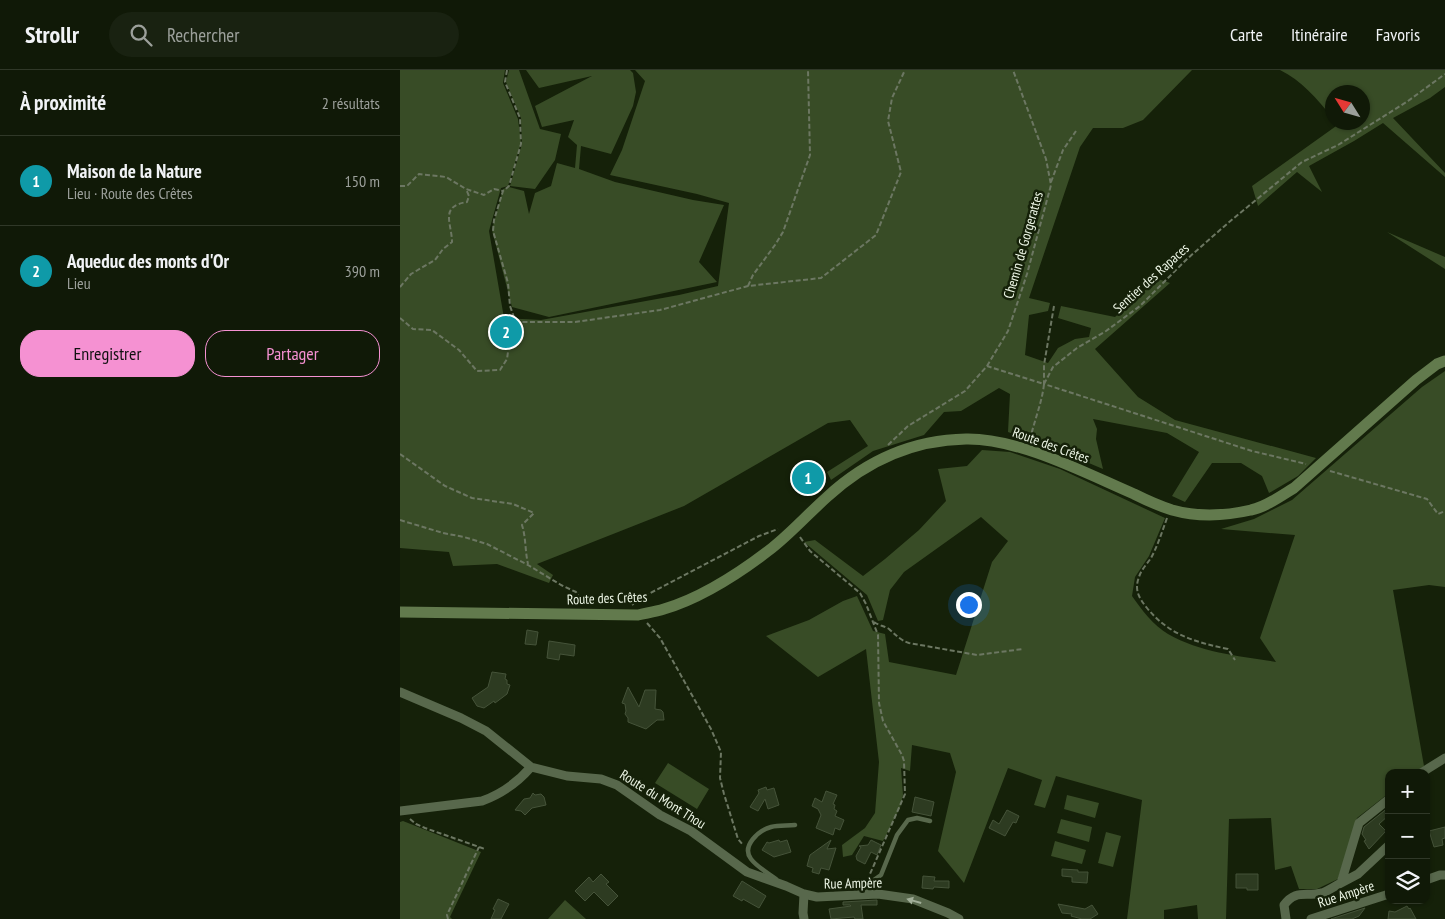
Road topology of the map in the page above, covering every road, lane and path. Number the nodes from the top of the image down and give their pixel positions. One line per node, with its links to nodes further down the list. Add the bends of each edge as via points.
1 (507, 70): 10 (path, via 505,82 520,118 521,144 508,186)
2 (808, 70): 11 (path, via 810,155 783,232)
3 (905, 70): 11 (path, via 892,98 888,121 901,172 876,235 821,278)
4 (1013, 70): 7 (path, Chemin de Gorgerattes, via 1046,159)
5 (1445, 74): 18 (path, Sentier des Rapaces, via 1346,140 1302,162 1187,259 1140,306 1053,367)
6 (1076, 131): 7 (path, via 1063,150)
7 (1051, 185): 17 (path, Chemin de Gorgerattes, via 1008,331)
8 (400, 186): 9 (path, via 407,186 419,174 446,177)
9 (466, 189): 10 (path, via 484,195 494,189); 12 (path, via 470,196 467,202 456,204 450,210 448,225 452,242 435,260 411,274)
10 (503, 191): 15 (path, via 493,231)
11 (748, 286): 15 (path, via 660,310 585,321)
12 (400, 287)
13 (1054, 306): 18 (path)
14 (400, 318): 15 (path, via 413,330 432,330 459,350 477,371 500,370 507,359)
15 (515, 320)
16 (1445, 361): 22 (street, Route des Crêtes, via 1416,380)
17 (987, 366): 18 (path); 19 (path, via 965,391 908,426)
18 (1044, 384): 20 (path); 22 (path, via 1252,451)
19 (888, 445)
20 (1028, 450): 23 (street, Route des Crêtes); 26 (street, Route des Crêtes, via 987,440 923,443 861,469)
21 (400, 454): 27 (path, via 445,486 472,498 513,504 534,512 522,525)
22 (1318, 467): 23 (street, Route des Crêtes, via 1294,488 1252,510 1204,515); 24 (path, via 1427,499 1438,514)
23 (1171, 510): 33 (path, via 1162,536 1139,576 1138,598 1169,629 1200,643 1228,649)
24 (1445, 510)
25 (400, 520): 27 (path, via 487,544)
26 (794, 528): 30 (street, Route des Crêtes, via 750,564 690,599 663,610); 30 (path, via 759,536 637,600 628,609); 31 (path, via 810,551 860,593)
27 (528, 565): 29 (path, via 576,592)
28 (400, 612): 29 (street, Route des Crêtes)
29 (582, 614): 30 (street, Route des Crêtes)
30 (632, 615): 43 (path, via 652,628 660,638 711,729 722,752 720,778 734,829 741,843)
31 (874, 622): 32 (path, via 909,643 977,655); 50 (path, via 878,635 879,703 883,721 904,761 904,794)
32 (1023, 649)
33 (1235, 660)
34 (400, 692): 36 (street, Route du Mont Thou, via 486,731)
35 (1445, 758): 37 (street)
36 (531, 767): 39 (street, via 506,790 482,801); 49 (street, Route du Mont Thou, via 567,776 601,779 617,785 660,815 691,831 747,872)
37 (1428, 769)
38 (1385, 802): 48 (street, via 1359,823)
39 (404, 810): 42 (path, via 416,824)
40 (930, 821): 50 (lane, via 908,820 897,835 881,875)
41 (795, 825): 43 (lane, via 769,827)
42 (479, 847): 44 (path); 55 (path, via 447,915)
43 (748, 848): 49 (lane, via 752,860)
44 (485, 849)
45 (1385, 849): 48 (street, via 1358,874)
46 (1445, 875): 47 (street)
47 (1430, 879)
48 (1341, 883): 57 (street, via 1322,892 1289,898 1284,905)
49 (786, 886): 51 (street, Route du Mont Thou)
50 (864, 891): 51 (street, Rue Ampère, via 817,897); 56 (street, Rue Ampère, one-way to 50, via 913,899)
51 (804, 894): 53 (street)
52 (1385, 895): 54 (street, Rue Ampère)
53 (802, 917)
54 (1315, 918)
55 (448, 919)
56 (959, 919)
57 (1286, 919)

